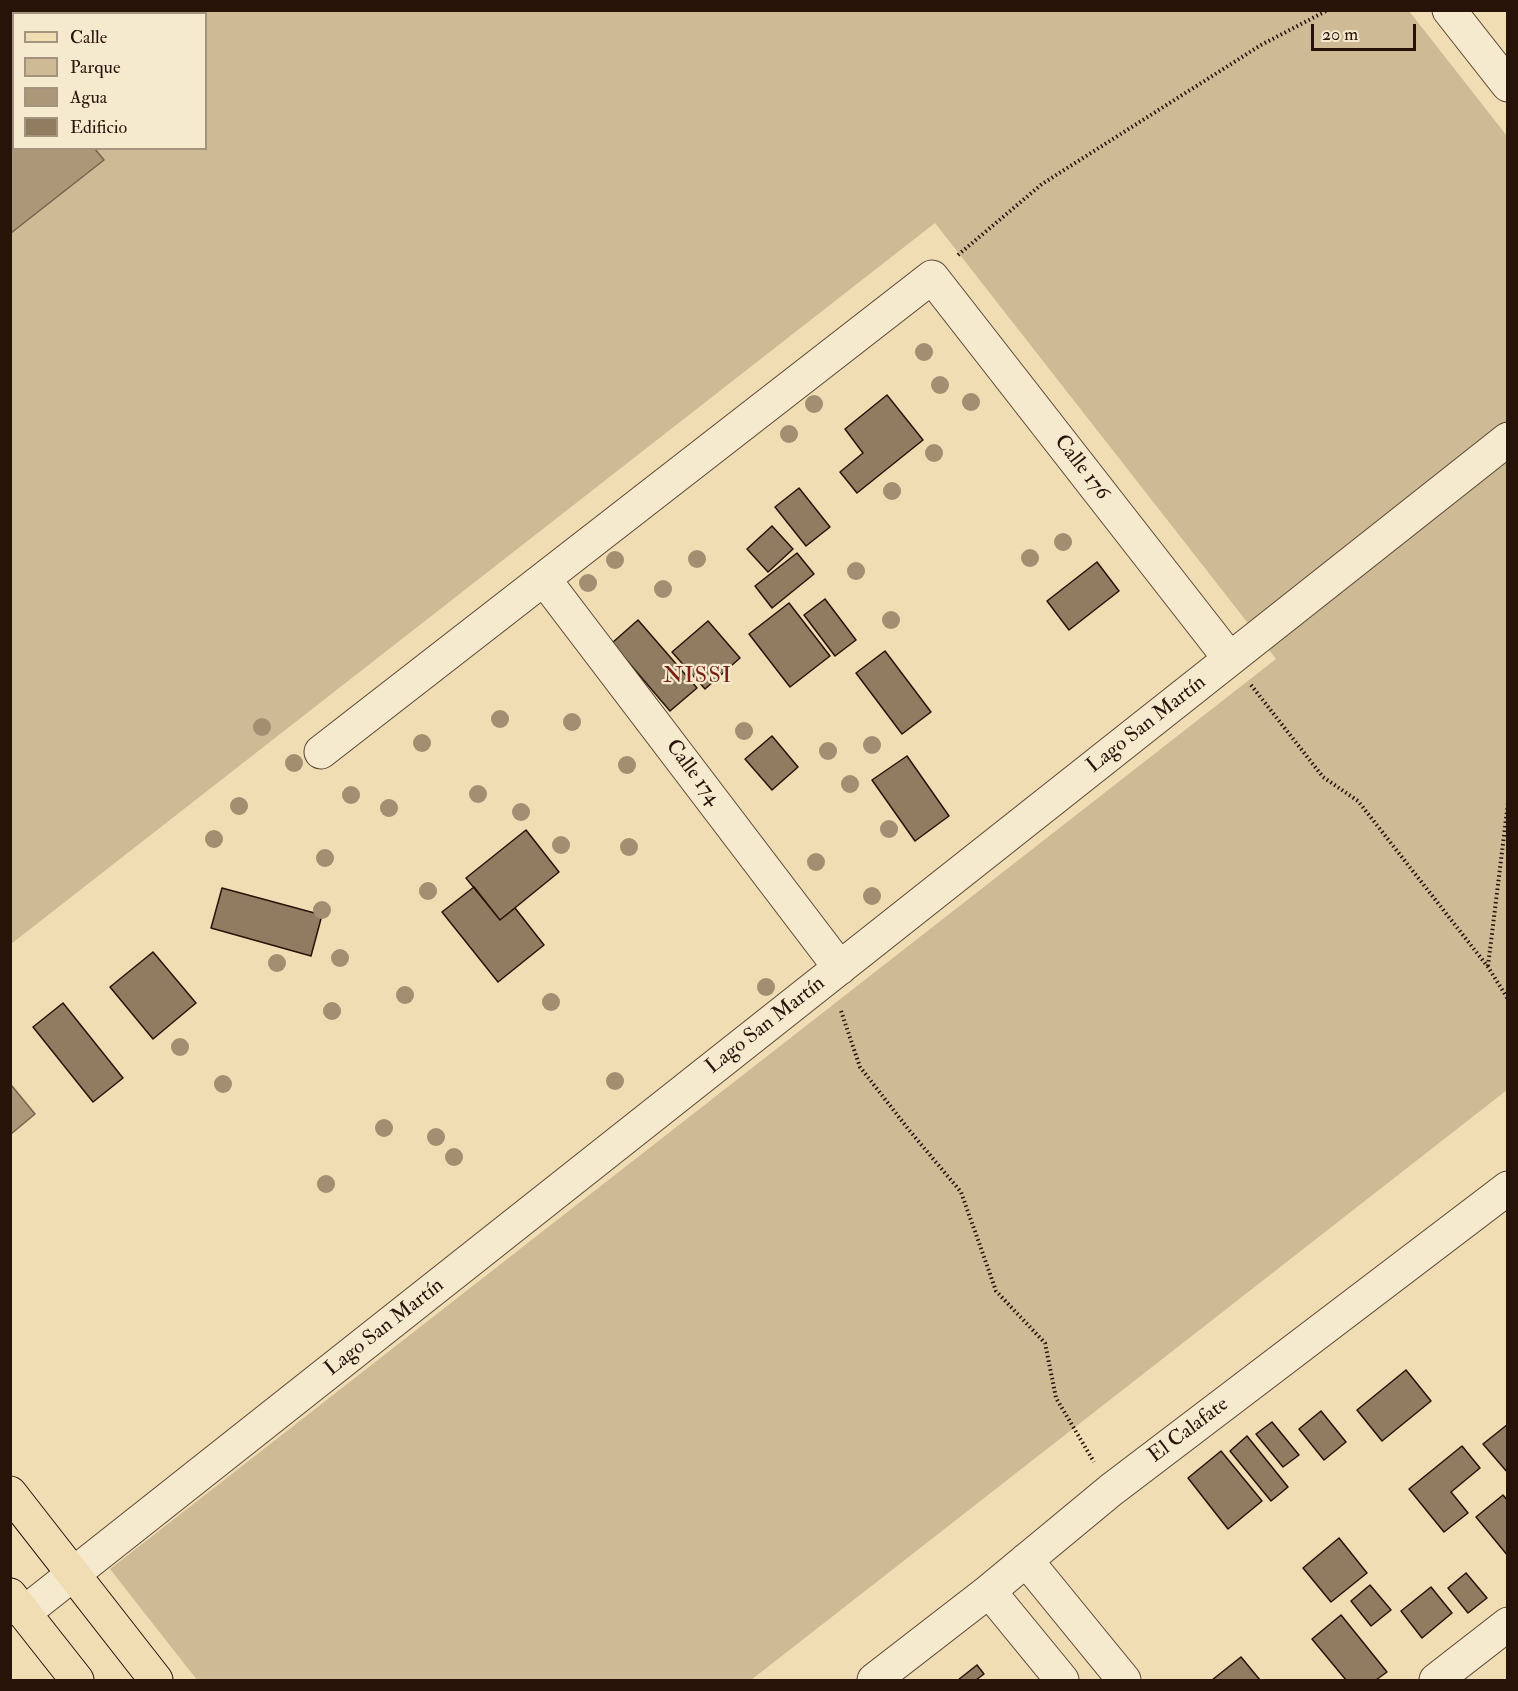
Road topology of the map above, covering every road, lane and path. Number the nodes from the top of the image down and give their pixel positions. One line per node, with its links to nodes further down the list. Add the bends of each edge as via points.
1 (1328, 10): 4 (path, via 1261,45 1042,184)
2 (1449, 10): 3 (street)
3 (1508, 85)
4 (932, 277): 6 (street); 7 (street, Calle 176)
5 (1508, 440): 7 (street, Lago San Martín)
6 (544, 579): 8 (street); 11 (street, Calle 174)
7 (1230, 659): 10 (path, via 1323,777 1358,801); 11 (street, Lago San Martín)
8 (321, 752)
9 (1508, 803): 10 (path)
10 (1488, 967): 12 (path)
11 (835, 972): 14 (path, via 860,1067 962,1192 996,1291 1045,1343 1056,1398); 17 (street, Lago San Martín)
12 (1508, 999)
13 (1508, 1188): 14 (street, El Calafate)
14 (1111, 1490): 16 (street, El Calafate)
15 (10, 1493): 17 (main road)
16 (1026, 1560): 18 (street, El Calafate); 25 (street)
17 (73, 1574): 19 (street, Lago San Martín); 22 (main road)
18 (989, 1591): 23 (street, El Calafate); 24 (street)
19 (17, 1604): 21 (main road)
20 (1508, 1624): 26 (street)
21 (77, 1680)
22 (156, 1680)
23 (874, 1680)
24 (1062, 1680)
25 (1124, 1680)
26 (1436, 1680)

